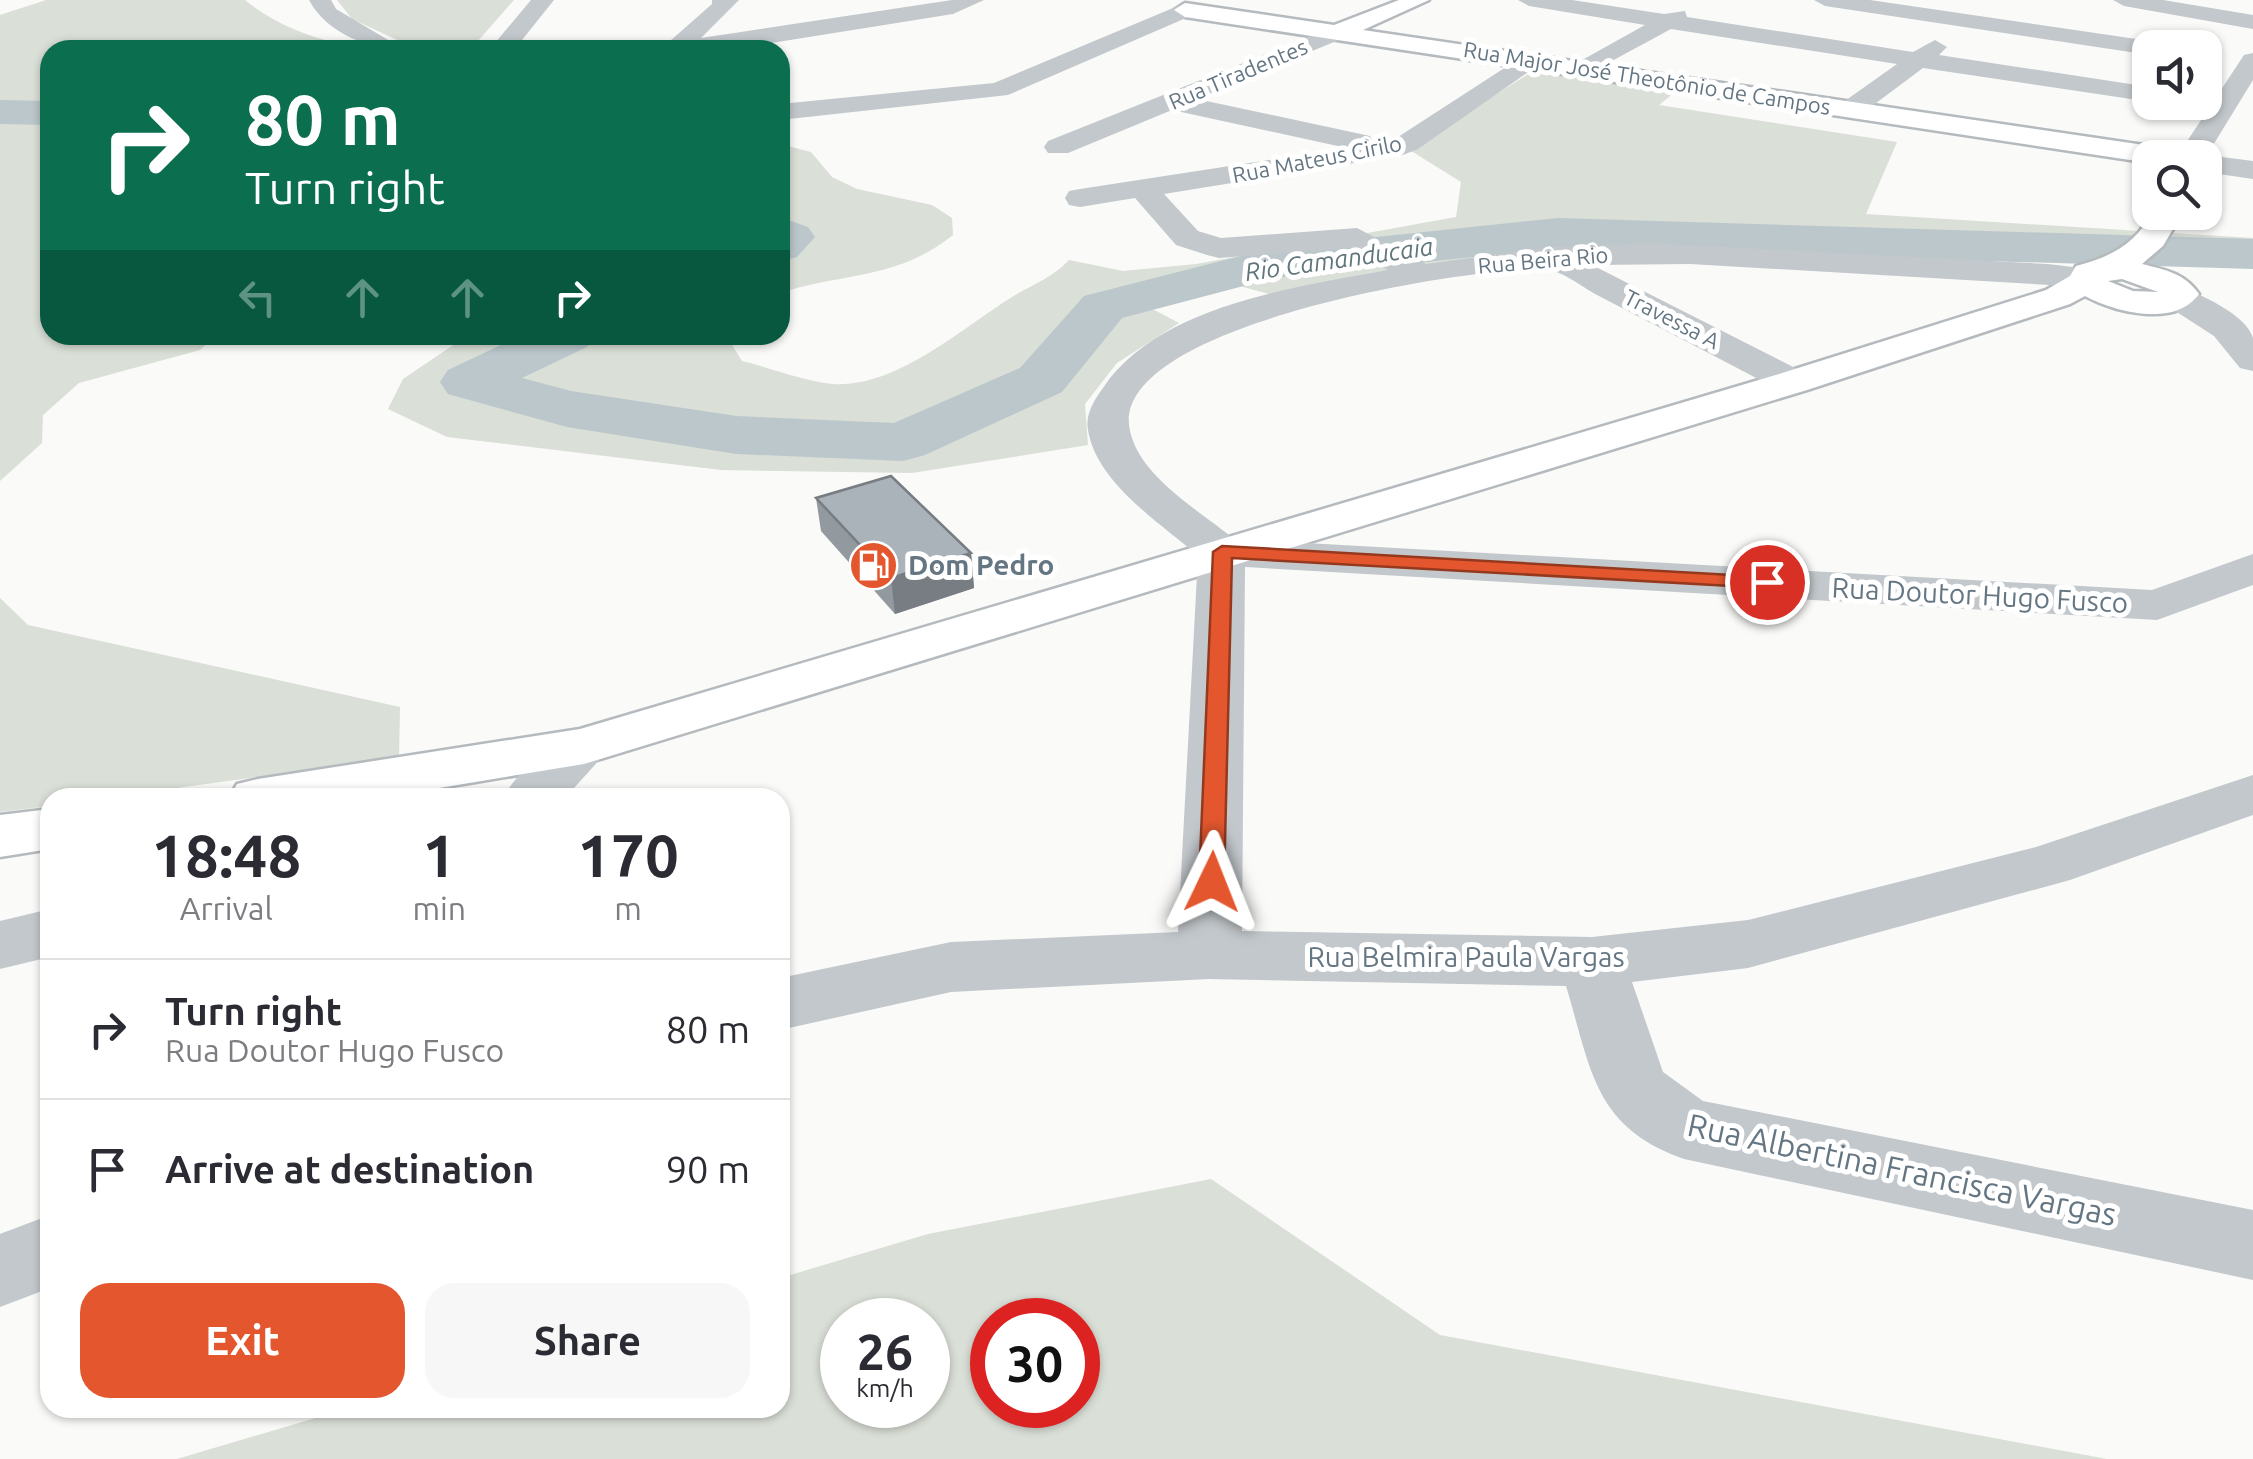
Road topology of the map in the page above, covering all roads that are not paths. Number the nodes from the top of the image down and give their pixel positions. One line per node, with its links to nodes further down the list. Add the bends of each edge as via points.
1 (320, 0): 17 (street, via 327,13)
2 (543, 0): 18 (street)
3 (725, 0): 19 (street)
4 (973, 0): 20 (street)
5 (1418, 0): 16 (main road, Rua Tiradentes)
6 (1529, 0): 13 (street)
7 (1707, 0): 13 (street)
8 (1825, 0): 10 (street)
9 (2124, 0): 15 (street)
10 (1833, 1): 14 (street)
11 (1138, 2): 12 (street, Rua Major José Theotônio de Campos)
12 (1196, 5): 16 (main road, Rua Major José Theotônio de Campos); 27 (street)
13 (1669, 21): 23 (street); 26 (street)
14 (1970, 21): 21 (street); 23 (street)
15 (2253, 22)
16 (1338, 32): 24 (main road, Rua Major José Theotônio de Campos); 30 (street, Rua Tiradentes)
17 (375, 40)
18 (510, 40)
19 (684, 40)
20 (732, 40)
21 (2132, 45)
22 (2222, 58): 25 (street)
23 (1920, 59): 28 (street); 33 (street)
24 (1532, 61): 26 (main road, Rua Major José Theotônio de Campos); 39 (street, Rua Mateus Cirilo)
25 (2252, 61): 29 (street)
26 (1584, 69): 33 (main road, Rua Major José Theotônio de Campos)
27 (999, 90): 31 (street); 34 (street)
28 (2132, 92)
29 (2222, 92)
30 (1172, 102): 37 (street, Rua Tiradentes); 39 (street)
31 (1028, 104)
32 (2222, 106): 35 (street)
33 (1851, 109): 40 (main road, Rua Major José Theotônio de Campos)
34 (790, 111)
35 (2253, 111)
36 (1057, 119): 37 (street)
37 (1090, 134): 38 (street, Rua Tiradentes)
38 (1058, 147)
39 (1393, 148): 43 (street, Rua Mateus Cirilo)
40 (2132, 152)
41 (2222, 165): 42 (street)
42 (2253, 170)
43 (1144, 190): 44 (street, Rua Mateus Cirilo); 47 (street, via 1187,238 1218,248 1358,238)
44 (1080, 198)
45 (2159, 230): 48 (main road)
46 (1551, 257): 47 (street, Rua Beira Rio); 48 (street, Rua Beira Rio, via 1634,253 2016,270); 51 (street, Travessa A)
47 (1405, 267): 52 (street, Rua Beira Rio, via 1213,324 1139,368 1114,398 1108,431 1130,472)
48 (2125, 285): 49 (street, Rua Beira Rio); 50 (street); 51 (main road)
49 (2235, 293)
50 (2244, 350)
51 (1793, 382): 52 (main road)
52 (1222, 552): 53 (street, Rua Doutor Hugo Fusco, via 2156,604); 54 (main road); 62 (street)
53 (2253, 568)
54 (584, 746): 55 (main road); 56 (street)
55 (321, 788)
56 (540, 788)
57 (2253, 794): 63 (street, Rua Belmira Paula Vargas, via 2048,864 1748,944)
58 (40, 830): 59 (main road)
59 (0, 836)
60 (40, 936): 61 (street)
61 (0, 945)
62 (1209, 955): 63 (street, Rua Belmira Paula Vargas); 64 (street, Rua Belmira Paula Vargas, via 951,968)
63 (1592, 962): 65 (street, Rua Albertina Francisca Vargas, via 1633,1089 1684,1128)
64 (790, 1002)
65 (2253, 1244)
66 (40, 1256): 67 (street)
67 (0, 1271)

